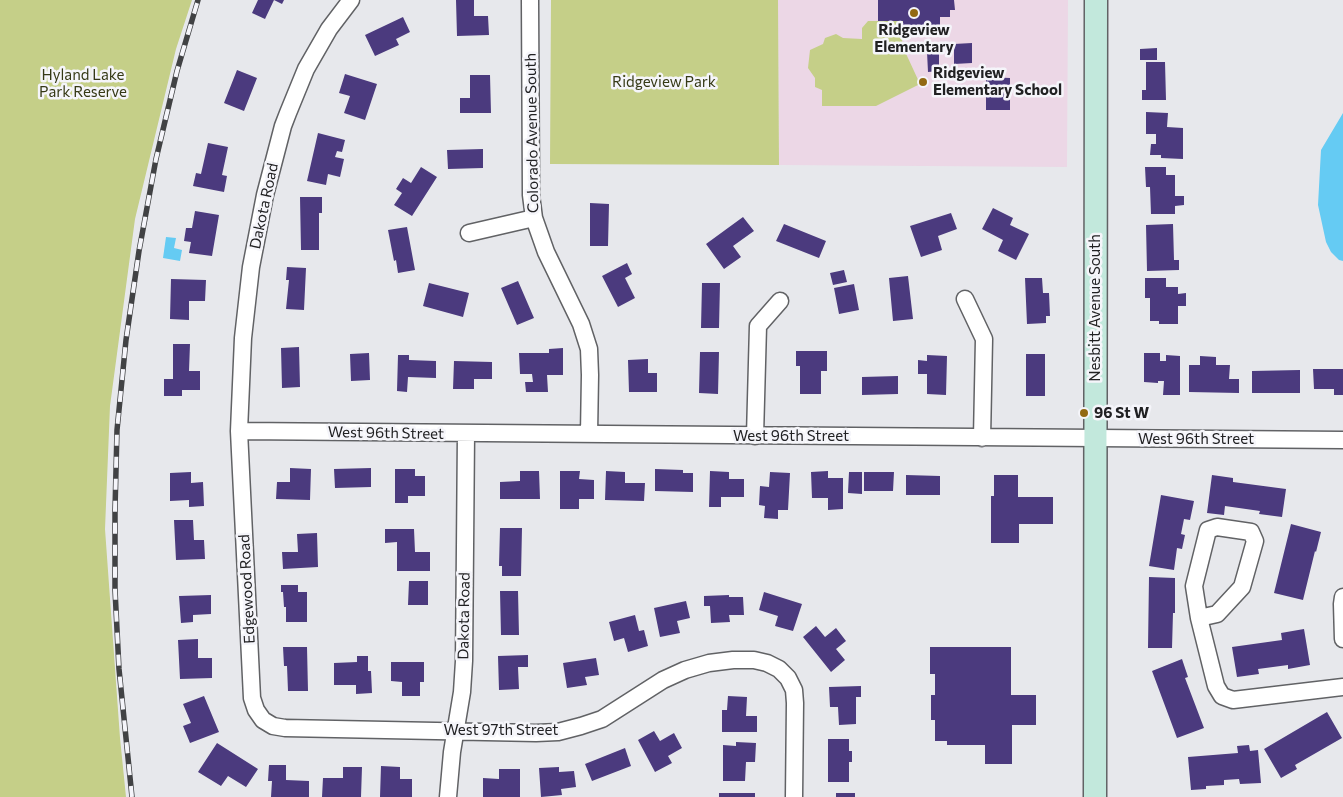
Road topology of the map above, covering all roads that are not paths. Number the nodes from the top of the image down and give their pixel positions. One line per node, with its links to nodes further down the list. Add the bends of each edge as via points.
1 (351, 0): 8 (street, Dakota Road, via 329,29 306,69 283,126 267,187 251,267 242,338)
2 (530, 0): 4 (street, Colorado Avenue South, via 531,195)
3 (1096, 0): 13 (street, Nesbitt Avenue South)
4 (534, 218): 5 (street); 10 (street, Colorado Avenue South, via 589,349)
5 (469, 233)
6 (965, 299): 12 (street, via 984,339)
7 (780, 300): 11 (street, via 758,326)
8 (239, 431): 9 (street, West 96th Street); 19 (street, Edgewood Road, via 252,698 263,720)
9 (466, 434): 10 (street, West 96th Street); 20 (street, Dakota Road, via 464,654)
10 (589, 434): 11 (street, West 96th Street)
11 (755, 436): 12 (street, West 96th Street)
12 (982, 438): 13 (street, West 96th Street)
13 (1095, 439): 14 (street, West 96th Street); 23 (street, Nesbitt Avenue South)
14 (1343, 440)
15 (1343, 597): 17 (street)
16 (1199, 618): 16 (street, via 1194,586 1208,530 1217,527 1251,532 1255,541 1242,587 1217,614); 18 (street, via 1216,686 1222,696 1233,700)
17 (1343, 639)
18 (1343, 686)
19 (285, 728): 20 (street, West 97th Street)
20 (455, 731): 21 (street, Dakota Road); 22 (street, West 97th Street, via 558,732 602,719 663,680 685,670 708,663 754,660 779,669 794,690)
21 (448, 797)
22 (794, 797)
23 (1094, 797)

